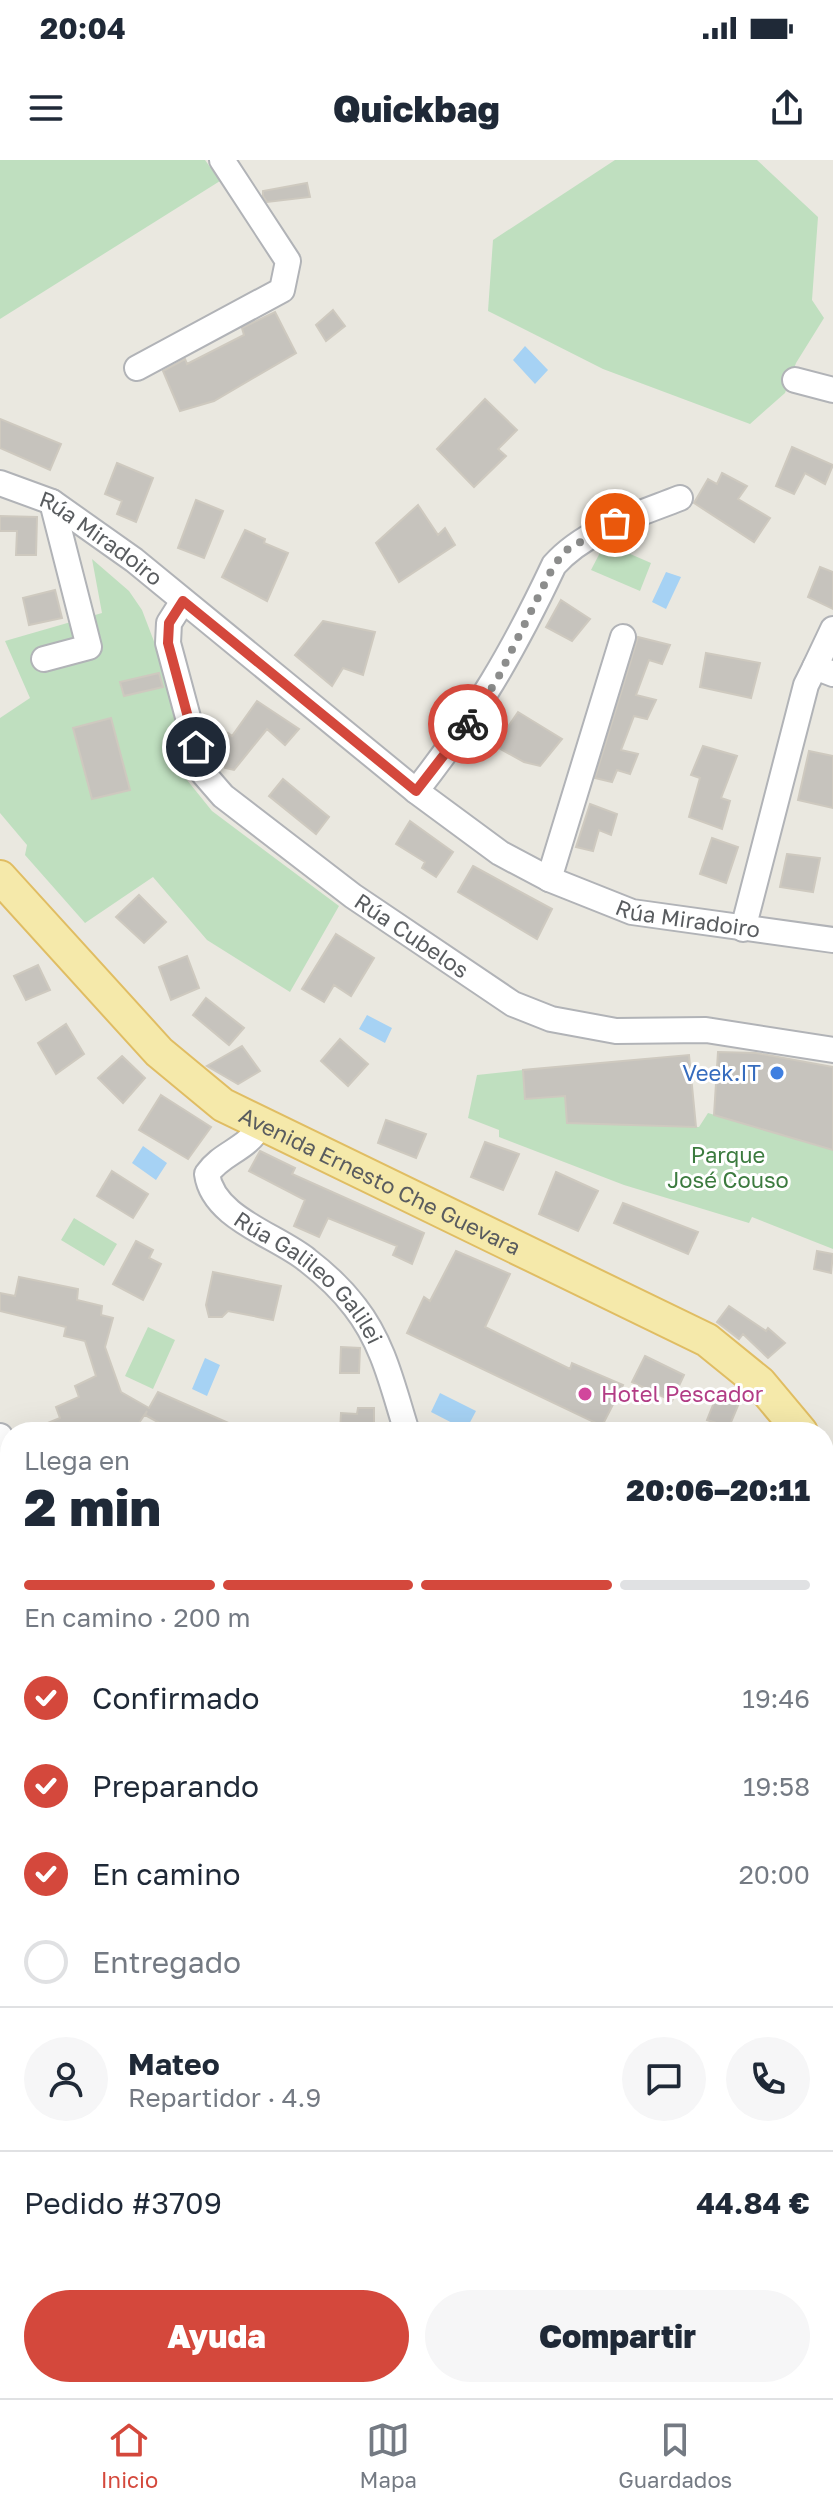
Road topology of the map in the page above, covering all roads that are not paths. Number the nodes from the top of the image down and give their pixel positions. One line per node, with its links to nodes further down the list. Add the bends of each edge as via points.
1 (222, 160): 2 (street, via 288,261 282,290)
2 (137, 368)
3 (795, 380): 4 (street)
4 (833, 390)
5 (0, 483): 7 (street, Rúa Miradoiro)
6 (680, 498): 13 (street, via 615,523 568,549 554,565 497,680)
7 (52, 502): 8 (street, Rúa Miradoiro); 11 (street, via 89,647)
8 (183, 601): 13 (street, Rúa Miradoiro); 18 (street, Rúa Cubelos, via 169,623 168,643 203,773 223,796 353,896 513,1004 551,1019 616,1031 747,1034)
9 (833, 629): 12 (street)
10 (623, 637): 15 (street)
11 (44, 659)
12 (824, 670): 16 (street, via 806,685)
13 (416, 791): 15 (street, Rúa Miradoiro, via 500,853)
14 (0, 877): 19 (main road, Avenida Ernesto Che Guevara, via 159,1052 223,1105)
15 (549, 879): 16 (street, Rúa Miradoiro, via 632,912)
16 (743, 929): 17 (street, Rúa Miradoiro)
17 (833, 940)
18 (833, 1050)
19 (260, 1125): 20 (street, Rúa Galileo Galilei, via 244,1137 239,1149 215,1162 207,1174 209,1186 234,1214 305,1258 355,1307 380,1343); 21 (main road, Avenida Ernesto Che Guevara, via 707,1340 760,1383)
20 (404, 1422)
21 (793, 1422)

